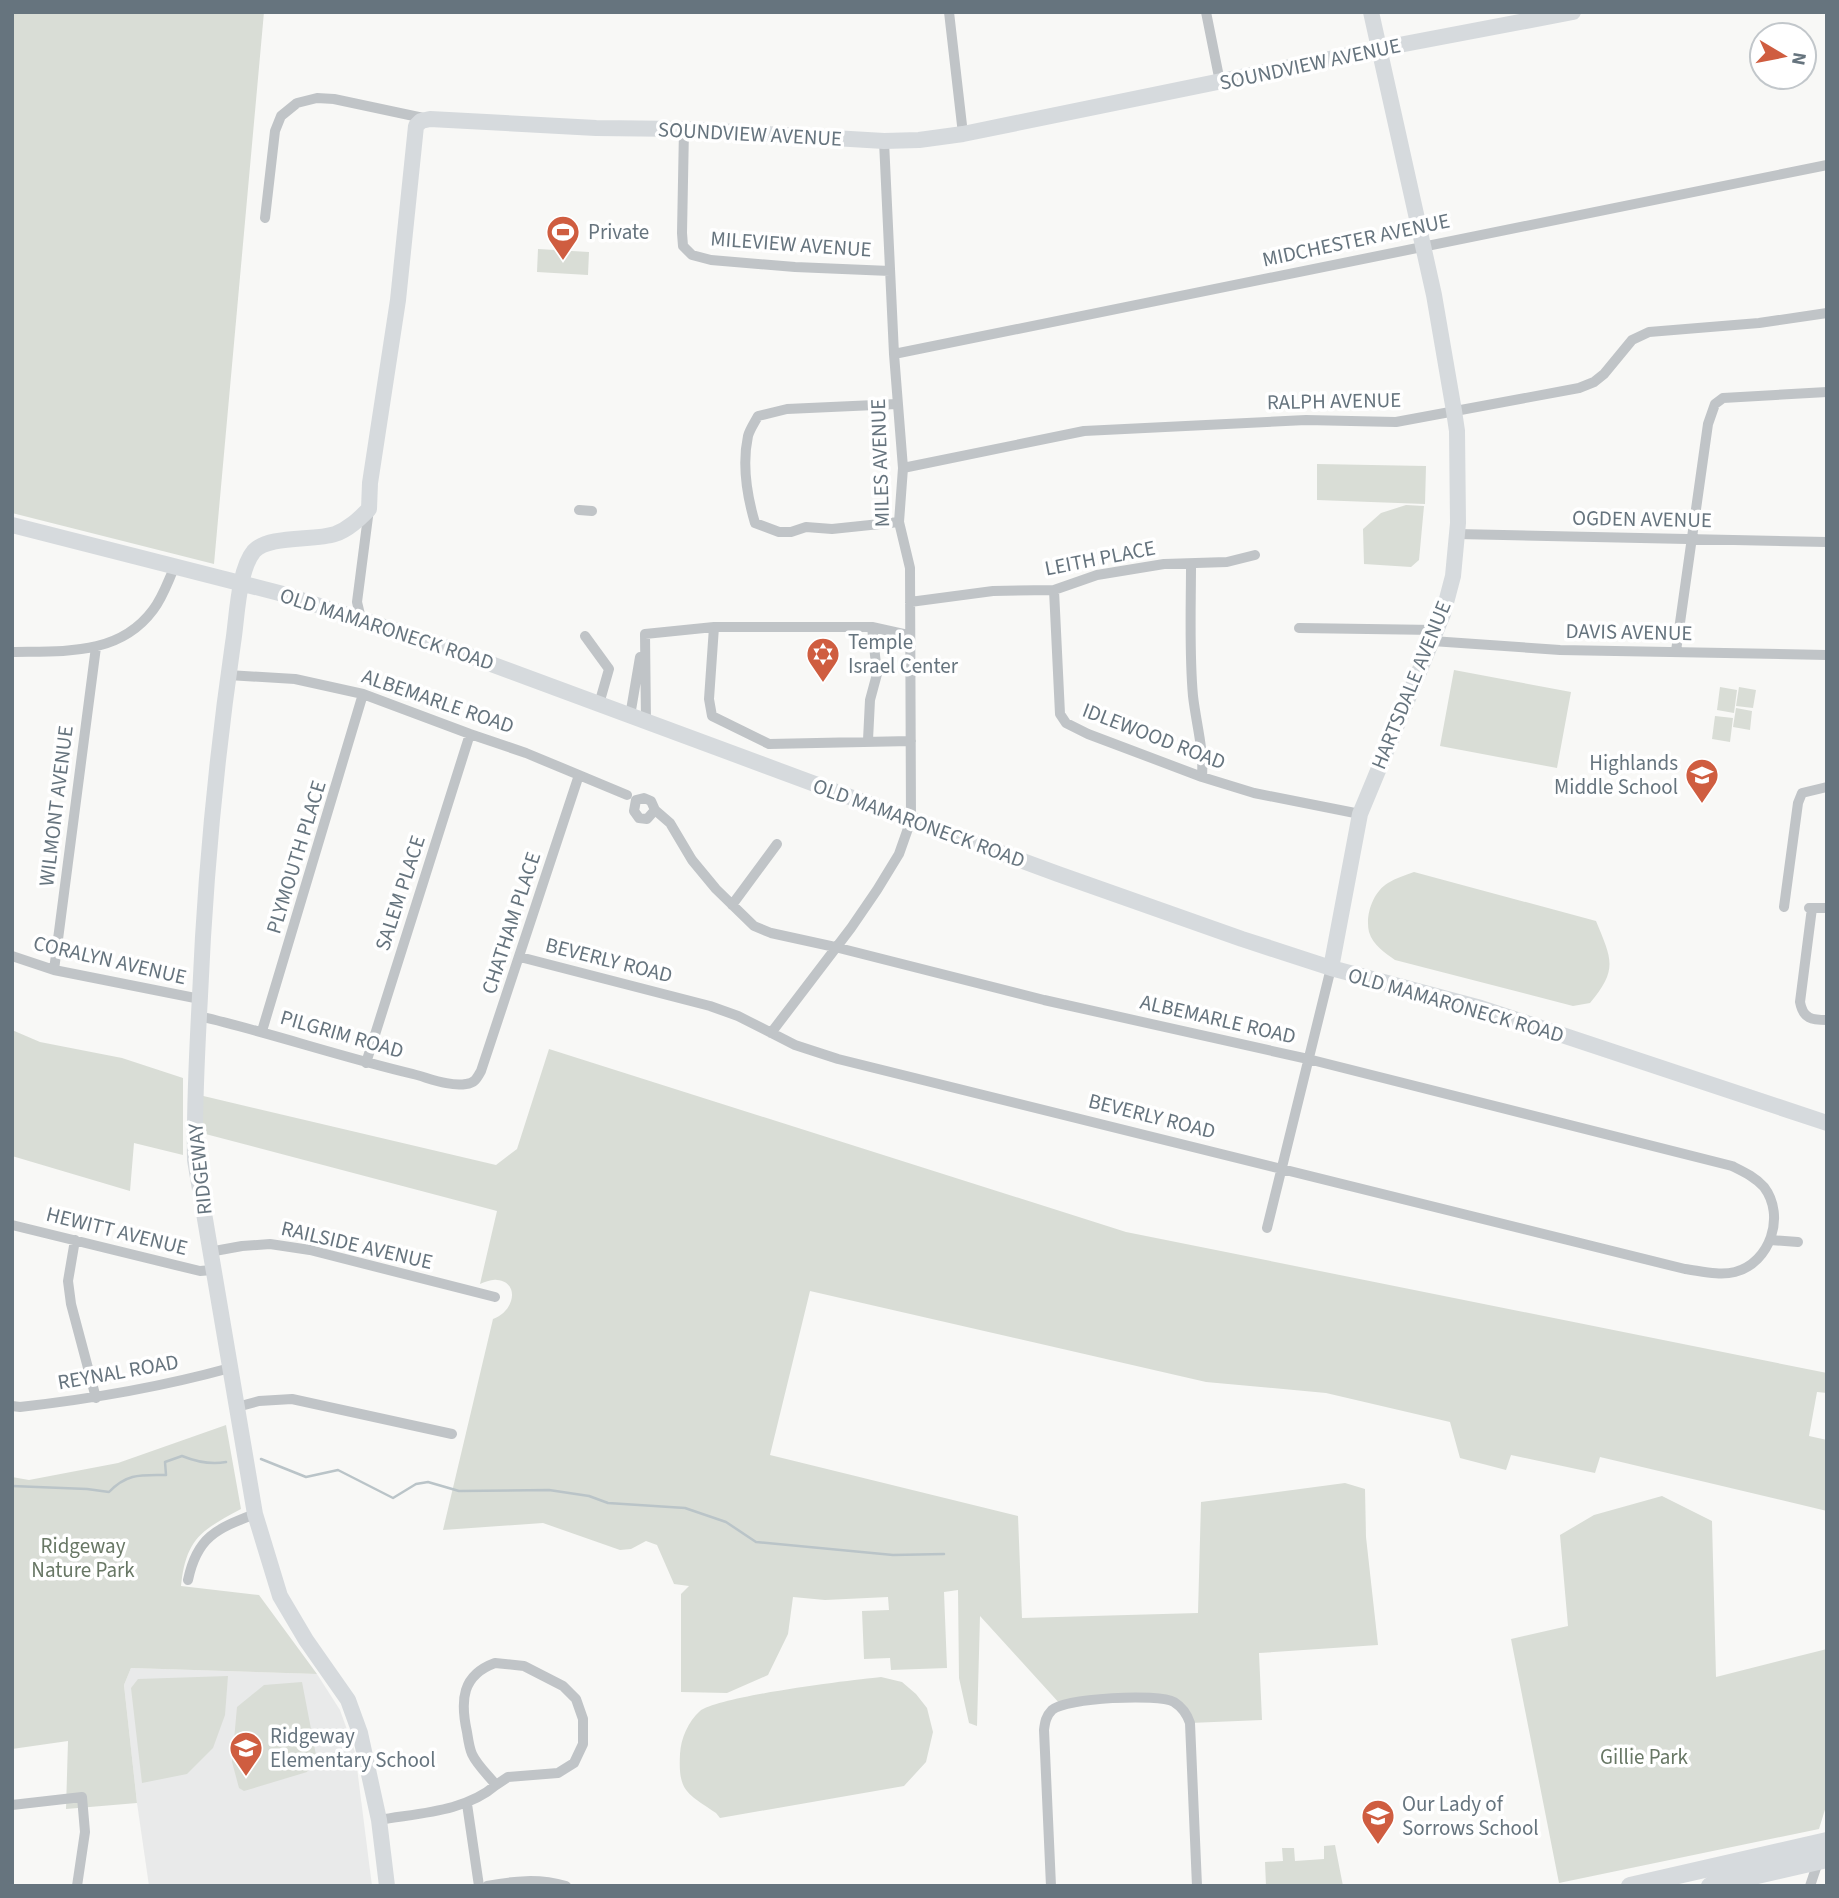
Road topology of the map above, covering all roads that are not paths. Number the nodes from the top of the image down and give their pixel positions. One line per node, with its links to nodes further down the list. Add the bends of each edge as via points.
1 (949, 12): 9 (street)
2 (1206, 12): 6 (street)
3 (1371, 12): 5 (street, HARTSDALE AVENUE)
4 (1573, 12): 5 (street, SOUNDVIEW AVENUE)
5 (1378, 49): 6 (street, SOUNDVIEW AVENUE); 13 (street, HARTSDALE AVENUE)
6 (1220, 82): 9 (street, SOUNDVIEW AVENUE)
7 (430, 119): 8 (street, SOUNDVIEW AVENUE); 12 (street, via 334,99 297,103 281,116 275,131); 21 (street, via 416,126)
8 (684, 129): 10 (street, SOUNDVIEW AVENUE); 14 (street, MILEVIEW AVENUE, via 682,233 684,246 692,255 753,264)
9 (963, 134): 10 (street, SOUNDVIEW AVENUE)
10 (884, 141): 14 (street, MILES AVENUE)
11 (1827, 165): 13 (street, MIDCHESTER AVENUE)
12 (265, 218)
13 (1422, 246): 16 (street, MIDCHESTER AVENUE); 19 (street, HARTSDALE AVENUE)
14 (890, 271): 16 (street, MILES AVENUE)
15 (1827, 313): 19 (street, RALPH AVENUE, via 1649,332 1632,340 1604,374 1587,385)
16 (894, 354): 18 (street, MILES AVENUE)
17 (1827, 392): 27 (street, via 1723,398 1715,404)
18 (897, 404): 20 (street, MILES AVENUE); 24 (street, via 787,409 758,416 748,434 746,472 755,523 779,532)
19 (1454, 411): 20 (street, RALPH AVENUE, via 1396,422 1306,420 1084,431); 26 (street, HARTSDALE AVENUE)
20 (903, 468): 24 (street, MILES AVENUE)
21 (369, 509): 32 (street, RIDGEWAY, via 335,534 257,548); 35 (street, via 357,602)
22 (579, 510): 23 (street)
23 (592, 511)
24 (900, 522): 34 (street, MILES AVENUE, via 910,568)
25 (12, 525): 31 (street, OLD MAMARONECK ROAD)
26 (1457, 534): 27 (street, OGDEN AVENUE); 42 (street, HARTSDALE AVENUE, via 1453,576)
27 (1691, 539): 28 (street, OGDEN AVENUE); 44 (street)
28 (1827, 542)
29 (1255, 555): 30 (street, LEITH PLACE)
30 (1191, 565): 33 (street, LEITH PLACE, via 1164,564 1097,575); 56 (street, via 1191,663)
31 (175, 566): 32 (street, OLD MAMARONECK ROAD); 43 (street, via 143,622 125,638)
32 (242, 583): 35 (street, OLD MAMARONECK ROAD); 47 (street, RIDGEWAY)
33 (1054, 590): 34 (street, LEITH PLACE, via 993,591); 56 (street, IDLEWOOD ROAD, via 1060,714 1066,723)
34 (910, 602): 40 (street, MILES AVENUE)
35 (361, 619): 49 (street, OLD MAMARONECK ROAD)
36 (714, 627): 37 (street); 39 (street); 53 (street, via 712,716 769,744)
37 (872, 627): 40 (street); 53 (street, via 877,674)
38 (1299, 628): 42 (street, DAVIS AVENUE)
39 (645, 634): 50 (street); 51 (street)
40 (908, 635): 54 (street, MILES AVENUE)
41 (585, 636): 49 (street, via 609,669)
42 (1434, 636): 44 (street, DAVIS AVENUE, via 1560,650); 60 (street, HARTSDALE AVENUE)
43 (96, 647): 45 (street); 70 (street, WILMONT AVENUE)
44 (1676, 651): 46 (street, DAVIS AVENUE)
45 (12, 652)
46 (1827, 655)
47 (228, 675): 48 (street, ALBEMARLE ROAD, via 295,679); 71 (street, RIDGEWAY, via 204,900)
48 (363, 694): 52 (street, ALBEMARLE ROAD); 74 (street, PLYMOUTH PLACE)
49 (599, 705): 50 (street, OLD MAMARONECK ROAD)
50 (630, 716): 51 (street, OLD MAMARONECK ROAD)
51 (646, 723): 61 (street, OLD MAMARONECK ROAD)
52 (470, 734): 55 (street, ALBEMARLE ROAD); 77 (street, SALEM PLACE)
53 (868, 740): 54 (street)
54 (911, 741): 61 (street, MILES AVENUE)
55 (579, 775): 58 (street, ALBEMARLE ROAD); 68 (street, CHATHAM PLACE)
56 (1202, 777): 60 (street, IDLEWOOD ROAD, via 1254,793)
57 (1827, 787): 64 (street, via 1802,793 1798,803)
58 (627, 795)
59 (655, 810): 63 (street, ALBEMARLE ROAD)
60 (1360, 814): 69 (street, HARTSDALE AVENUE)
61 (911, 820): 66 (street, MILES AVENUE, via 899,854); 69 (street, OLD MAMARONECK ROAD)
62 (777, 844): 63 (street)
63 (732, 905): 66 (street, ALBEMARLE ROAD, via 754,926 771,933)
64 (1784, 907)
65 (1827, 908): 73 (street, via 1811,908 1800,1003 1801,1012 1810,1019)
66 (835, 947): 75 (street, MILES AVENUE); 76 (street, ALBEMARLE ROAD)
67 (12, 956): 70 (street, CORALYN AVENUE)
68 (520, 957): 75 (street, BEVERLY ROAD, via 710,1006); 78 (street, CHATHAM PLACE)
69 (1331, 968): 76 (street, HARTSDALE AVENUE); 79 (street, OLD MAMARONECK ROAD, via 1481,1008)
70 (54, 970): 71 (street, CORALYN AVENUE)
71 (200, 999): 72 (street, RIDGEWAY)
72 (199, 1016): 74 (street, PILGRIM ROAD); 86 (street, RIDGEWAY, via 195,1160)
73 (1827, 1020)
74 (262, 1031): 77 (street, PILGRIM ROAD)
75 (771, 1033): 80 (street, BEVERLY ROAD, via 838,1059)
76 (1308, 1059): 80 (street, HARTSDALE AVENUE); 84 (street, ALBEMARLE ROAD, via 1732,1166 1751,1175 1768,1195 1774,1220)
77 (366, 1063): 78 (street, PILGRIM ROAD, via 451,1083)
78 (475, 1081)
79 (1827, 1123)
80 (1282, 1168): 82 (street, HARTSDALE AVENUE); 84 (street, BEVERLY ROAD, via 1685,1269 1734,1272 1751,1265)
81 (12, 1225): 83 (street, HEWITT AVENUE)
82 (1267, 1228)
83 (75, 1240): 87 (street, HEWITT AVENUE, via 200,1271); 90 (street, via 68,1281 71,1304)
84 (1770, 1240): 85 (street)
85 (1798, 1242)
86 (209, 1252): 87 (street, RIDGEWAY); 88 (street, RAILSIDE AVENUE, via 270,1244 310,1250)
87 (212, 1269): 89 (street, RIDGEWAY)
88 (495, 1297)
89 (230, 1368): 90 (street, REYNAL ROAD); 92 (street, RIDGEWAY)
90 (96, 1398): 91 (street, REYNAL ROAD)
91 (12, 1406)
92 (237, 1407): 93 (street, via 292,1399); 94 (street, RIDGEWAY)
93 (452, 1434)
94 (255, 1514): 95 (street, via 208,1536 194,1558); 99 (street, RIDGEWAY, via 280,1596 348,1700)
95 (188, 1580)
96 (496, 1785): 96 (street, via 471,1754 463,1705 466,1691 482,1668 495,1663 524,1666 563,1686 576,1699 583,1719 583,1744 574,1763 558,1773 508,1777); 97 (street)
97 (467, 1804): 99 (street); 104 (street)
98 (12, 1805): 102 (street, via 82,1797 85,1832)
99 (379, 1820): 103 (street, RIDGEWAY)
100 (1826, 1840): 101 (street); 109 (main road)
101 (1822, 1860): 110 (main road); 111 (street)
102 (77, 1886)
103 (387, 1886)
104 (479, 1886)
105 (487, 1886): 106 (street, via 522,1880)
106 (566, 1886)
107 (1051, 1886): 108 (street, via 1044,1730 1049,1713 1079,1700 1161,1698 1176,1703 1190,1723)
108 (1197, 1886)
109 (1630, 1886)
110 (1710, 1886)
111 (1810, 1886)

